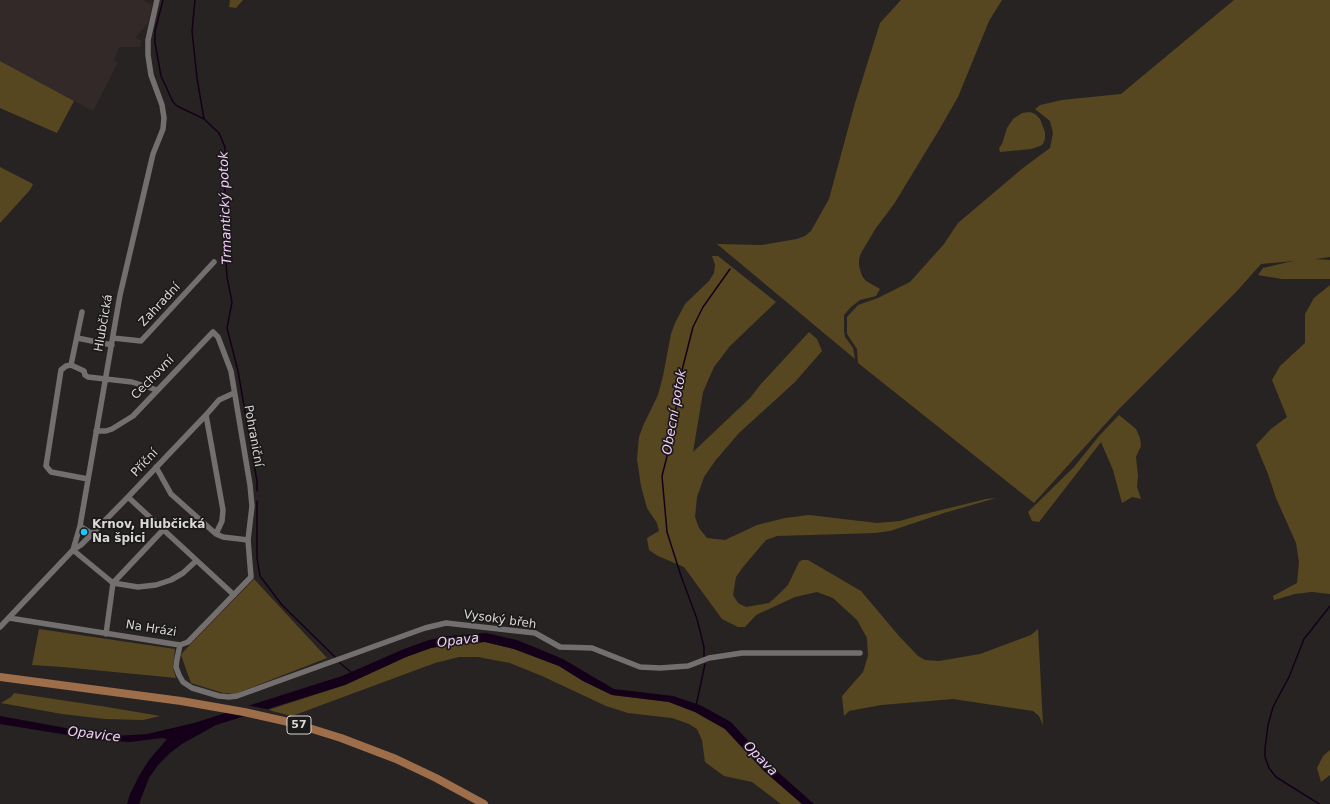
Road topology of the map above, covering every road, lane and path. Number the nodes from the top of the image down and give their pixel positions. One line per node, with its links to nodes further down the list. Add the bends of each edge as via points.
1 (157, 0): 6 (street, Hlubčická, via 148,40 148,55 151,75 162,106 163,129 153,154 121,288)
2 (214, 262): 6 (street, Zahradní, via 141,342)
3 (82, 312): 5 (street)
4 (218, 337): 10 (street, Cechovní, via 213,332); 11 (street, Pohraniční, via 231,371)
5 (77, 338): 7 (street); 8 (street)
6 (113, 338): 7 (street, Hlubčická)
7 (112, 345): 9 (street, Hlubčická)
8 (71, 365): 9 (street, via 84,371 88,377); 15 (street, via 61,370 46,466 51,472)
9 (105, 379): 10 (street, via 132,382); 13 (street, Hlubčická)
10 (157, 390): 13 (street, Cechovní, via 123,423 106,431)
11 (234, 393): 12 (street, Příční, via 219,400); 21 (street, Pohraniční, via 252,506)
12 (206, 415): 14 (street, Příční); 20 (street, via 223,510 222,521)
13 (96, 430): 15 (street, Hlubčická)
14 (156, 467): 16 (street, Příční); 20 (street, via 171,494)
15 (88, 480): 17 (street, Hlubčická)
16 (128, 496): 18 (street); 19 (street, Příční)
17 (80, 526): 19 (street); 22 (street, Hlubčická)
18 (163, 530): 23 (street); 24 (street)
19 (91, 533): 22 (street, Příční)
20 (216, 534): 21 (street)
21 (248, 540): 25 (street, Na Hrázi, via 251,577)
22 (73, 550): 24 (street); 26 (street, Hlubčická)
23 (196, 561): 24 (street, via 171,580 156,585 138,587); 25 (street)
24 (113, 583): 28 (street)
25 (234, 595): 29 (street, Na Hrázi, via 188,642)
26 (8, 618): 27 (street, Hlubčická); 28 (street, Na Hrázi)
27 (0, 627)
28 (106, 634): 29 (street, Na Hrázi)
29 (180, 645): 30 (street, Vysoký břeh, via 176,667 183,682 192,688 229,697 425,628 446,623 535,633 560,647 592,648 640,667 688,666 709,658 742,653)
30 (860, 653)
31 (0, 677): 32 (main road, 57, via 181,701 301,725 365,746 412,766)
32 (484, 804)

